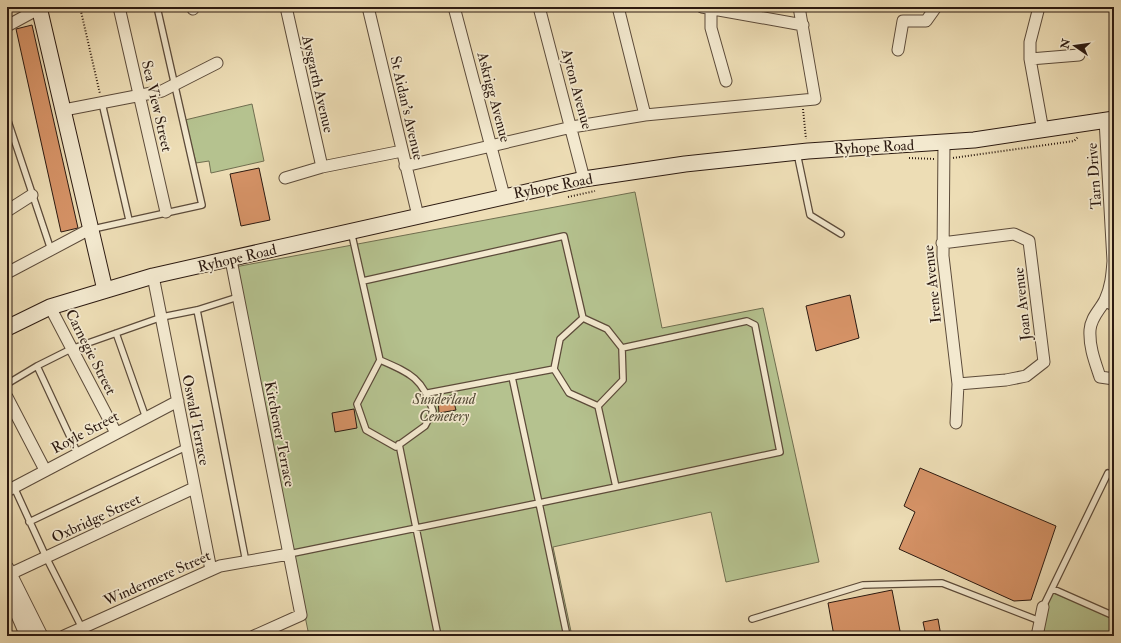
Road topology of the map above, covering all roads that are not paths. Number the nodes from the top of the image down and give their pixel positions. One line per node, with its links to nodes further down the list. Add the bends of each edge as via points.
1 (119, 7): 21 (street, Sea View Street)
2 (157, 7): 20 (lane)
3 (286, 7): 34 (street, Aysgarth Avenue)
4 (368, 7): 31 (street, St Aidan's Avenue)
5 (454, 7): 30 (street, Askrigg Avenue)
6 (539, 7): 27 (street, Ayton Avenue)
7 (618, 7): 24 (street)
8 (799, 7): 13 (street)
9 (936, 7): 15 (street, via 926,21 904,21)
10 (1039, 7): 17 (street, via 1030,42)
11 (706, 8): 13 (street); 19 (street)
12 (35, 10): 14 (street); 23 (main road)
13 (803, 25): 24 (street, via 815,99)
14 (7, 26)
15 (898, 50)
16 (1079, 55): 17 (street)
17 (1030, 59): 28 (street)
18 (216, 63): 20 (street)
19 (726, 81)
20 (174, 85): 21 (street, via 162,91); 41 (lane, via 202,205)
21 (139, 95): 22 (street); 41 (street, Sea View Street)
22 (102, 103): 23 (street); 43 (lane)
23 (64, 110): 44 (main road)
24 (645, 115): 27 (street)
25 (7, 118): 37 (lane)
26 (1109, 119): 28 (main road, Ryhope Road); 38 (street, Tarn Drive)
27 (572, 127): 30 (street); 36 (street, Ayton Avenue)
28 (1043, 131): 29 (main road, Ryhope Road)
29 (944, 142): 32 (main road, Ryhope Road); 47 (street, Irene Avenue)
30 (491, 145): 33 (street); 39 (street, Askrigg Avenue)
31 (402, 151): 33 (street, St Aidan's Avenue); 34 (street)
32 (802, 151): 36 (main road, Ryhope Road); 46 (lane, via 810,215)
33 (405, 166): 42 (street, St Aidan's Avenue)
34 (322, 167): 35 (street)
35 (285, 178)
36 (584, 179): 39 (main road, Ryhope Road)
37 (32, 195): 40 (street); 48 (lane)
38 (1112, 195): 55 (street, Tarn Drive, via 1113,261)
39 (504, 196): 42 (main road, Ryhope Road)
40 (7, 211)
41 (166, 212): 43 (lane)
42 (418, 216): 45 (main road, Ryhope Road)
43 (129, 220): 44 (lane)
44 (90, 229): 48 (street); 53 (main road)
45 (351, 231): 49 (main road, Ryhope Road); 52 (lane)
46 (841, 234)
47 (942, 243): 70 (street, Irene Avenue); 70 (street, Joan Avenue, via 1014,234 1029,241 1041,335 1044,362 1026,376)
48 (51, 250): 50 (street)
49 (231, 260): 51 (main road, Ryhope Road); 54 (street, Kitchener Terrace)
50 (7, 273)
51 (154, 276): 53 (main road, Ryhope Road); 58 (street, Oswald Terrace)
52 (363, 281): 59 (lane, via 564,236); 64 (lane)
53 (105, 290): 56 (main road, Ryhope Road)
54 (238, 297): 57 (lane); 89 (street, Kitchener Terrace)
55 (1109, 303): 68 (street, Tarn Drive, via 1094,316 1090,329 1091,352 1100,377)
56 (50, 307): 60 (main road, Ryhope Road); 62 (street, Carnegie Street)
57 (198, 310): 58 (lane); 91 (lane)
58 (162, 317): 61 (lane); 73 (street, Oswald Terrace)
59 (583, 318): 63 (lane, via 607,329); 66 (lane, via 560,339)
60 (8, 324)
61 (116, 333): 62 (lane); 75 (lane)
62 (71, 348): 65 (lane); 77 (street, Carnegie Street)
63 (622, 348): 74 (lane, via 623,380); 83 (lane, via 747,321 755,325 780,452)
64 (380, 360): 71 (lane, via 409,372); 78 (lane, via 357,404 366,430 396,447)
65 (37, 366): 69 (lane); 80 (lane)
66 (554, 369): 67 (lane); 74 (lane, via 569,394)
67 (512, 377): 71 (lane); 86 (lane)
68 (1114, 379)
69 (7, 384)
70 (958, 384): 76 (street, Irene Avenue)
71 (428, 393): 78 (lane, via 433,411 425,426)
72 (7, 397): 81 (street)
73 (178, 402): 75 (street, Royle Street); 79 (street, Oswald Terrace)
74 (598, 406): 83 (lane)
75 (146, 418): 77 (street, Royle Street)
76 (956, 423)
77 (116, 433): 80 (street, Royle Street)
78 (399, 444): 88 (lane)
79 (186, 447): 85 (street, Oswald Terrace); 87 (lane)
80 (78, 454): 81 (street, Royle Street)
81 (45, 470): 84 (street, Royle Street)
82 (1114, 476): 94 (lane, via 1108,473)
83 (616, 487): 86 (lane)
84 (9, 488): 87 (lane)
85 (194, 488): 90 (street, Oxbridge Street); 92 (street, Oswald Terrace)
86 (539, 503): 88 (lane); 106 (lane)
87 (29, 522): 90 (lane)
88 (415, 528): 89 (lane); 105 (lane)
89 (289, 554): 91 (street, Windermere Street); 104 (street, Kitchener Terrace, via 301,615)
90 (46, 557): 93 (street, Oxbridge Street); 100 (lane)
91 (246, 562): 92 (street, Windermere Street)
92 (211, 570): 100 (street, Windermere Street)
93 (8, 571): 102 (street)
94 (1053, 589): 96 (lane); 97 (lane)
95 (7, 590): 101 (street)
96 (1043, 607): 99 (street)
97 (1114, 616)
98 (752, 619): 99 (lane, via 863,585 942,583)
99 (1040, 621): 107 (street)
100 (84, 632): 103 (street, Windermere Street)
101 (27, 636)
102 (41, 636)
103 (64, 636)
104 (254, 636)
105 (438, 636)
106 (567, 636)
107 (1037, 636)

